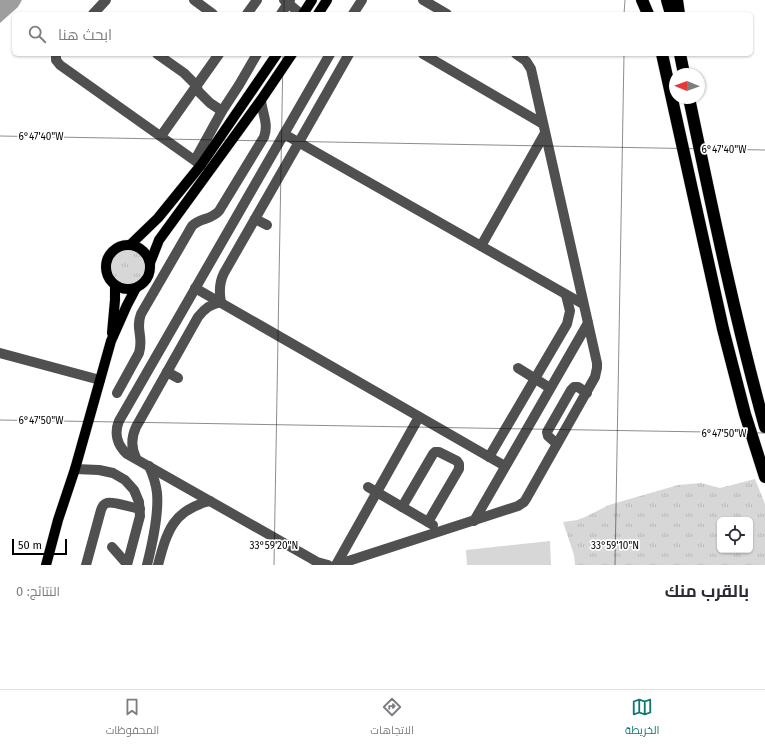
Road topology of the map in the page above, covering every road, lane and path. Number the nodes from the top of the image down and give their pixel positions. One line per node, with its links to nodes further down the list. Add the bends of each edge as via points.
1 (106, 0): 13 (street)
2 (194, 0): 14 (street)
3 (257, 0): 15 (street)
4 (312, 0): 18 (main road)
5 (327, 0): 19 (main road)
6 (362, 0): 20 (street)
7 (423, 0): 21 (street)
8 (642, 0): 22 (highway)
9 (650, 0): 23 (highway)
10 (667, 0): 24 (highway)
11 (677, 0): 25 (highway)
12 (287, 1): 16 (street); 17 (street)
13 (99, 12)
14 (209, 12)
15 (248, 12)
16 (282, 12)
17 (300, 12)
18 (303, 12)
19 (319, 12)
20 (354, 12)
21 (444, 12)
22 (647, 12)
23 (653, 12)
24 (670, 12)
25 (679, 12)
26 (56, 56): 45 (street, via 60,65)
27 (161, 56): 39 (street, via 184,73)
28 (218, 56): 39 (street)
29 (256, 56): 42 (street)
30 (276, 56): 47 (main road)
31 (291, 56): 40 (main road)
32 (329, 56): 44 (street)
33 (348, 56): 46 (street)
34 (426, 56): 43 (street)
35 (519, 56): 43 (street, via 531,69)
36 (662, 56): 78 (highway, via 723,329 745,414)
37 (680, 56): 38 (highway)
38 (683, 68)
39 (197, 87): 42 (street, via 210,103); 45 (street)
40 (261, 100): 52 (main road, via 159,240); 69 (street, via 266,125 264,137 219,211 192,226 141,314 138,326 142,339 141,348)
41 (690, 104): 71 (highway, via 736,315)
42 (222, 111): 47 (street)
43 (544, 129): 51 (street); 58 (street)
44 (284, 134): 46 (street); 55 (street)
45 (161, 136): 47 (street)
46 (299, 142): 48 (street); 51 (street)
47 (198, 162): 50 (main road, via 158,218)
48 (255, 218): 49 (street); 57 (street, via 221,280)
49 (267, 225)
50 (130, 245): 52 (main road, via 141,249); 53 (main road, via 116,248 107,259 106,274)
51 (481, 246): 56 (street)
52 (150, 263): 54 (main road, via 148,277)
53 (115, 286): 54 (main road, via 125,290); 60 (main road)
54 (136, 288): 60 (main road)
55 (195, 288): 57 (street); 74 (street, via 117,425 119,443 124,451)
56 (566, 295): 58 (street); 65 (street, via 570,316)
57 (221, 302): 63 (street, via 202,311); 70 (street)
58 (583, 304): 59 (street)
59 (588, 324): 67 (street); 68 (street, via 597,368)
60 (111, 341): 66 (main road)
61 (0, 353): 66 (street)
62 (518, 368): 65 (street)
63 (167, 372): 64 (street); 74 (street, via 133,433 132,446)
64 (178, 378)
65 (535, 378): 67 (street); 73 (street)
66 (100, 380): 77 (main road)
67 (550, 388): 76 (street)
68 (587, 392): 72 (street); 72 (street, via 578,387 571,390 547,432)
69 (117, 393)
70 (419, 416): 73 (street); 80 (street)
71 (765, 427)
72 (557, 444): 84 (street, via 524,502)
73 (489, 457): 76 (street)
74 (136, 458): 75 (street)
75 (149, 466): 81 (street); 91 (street, via 156,485 157,505 153,538)
76 (505, 466): 84 (street)
77 (75, 469): 83 (street, via 106,471 125,480 134,490); 88 (main road)
78 (765, 477)
79 (368, 487): 80 (street)
80 (377, 493): 82 (street); 94 (street)
81 (210, 501): 92 (street, via 186,512 173,525); 93 (street, via 317,562)
82 (402, 507): 85 (street); 85 (street, via 435,452 456,461 459,469)
83 (140, 509): 89 (street, via 110,503 103,506); 90 (street)
84 (474, 521): 86 (street)
85 (428, 522): 86 (street)
86 (443, 531): 94 (street)
87 (112, 547): 90 (street)
88 (46, 565)
89 (86, 565)
90 (127, 565)
91 (146, 565)
92 (158, 565)
93 (328, 565)
94 (336, 565)

